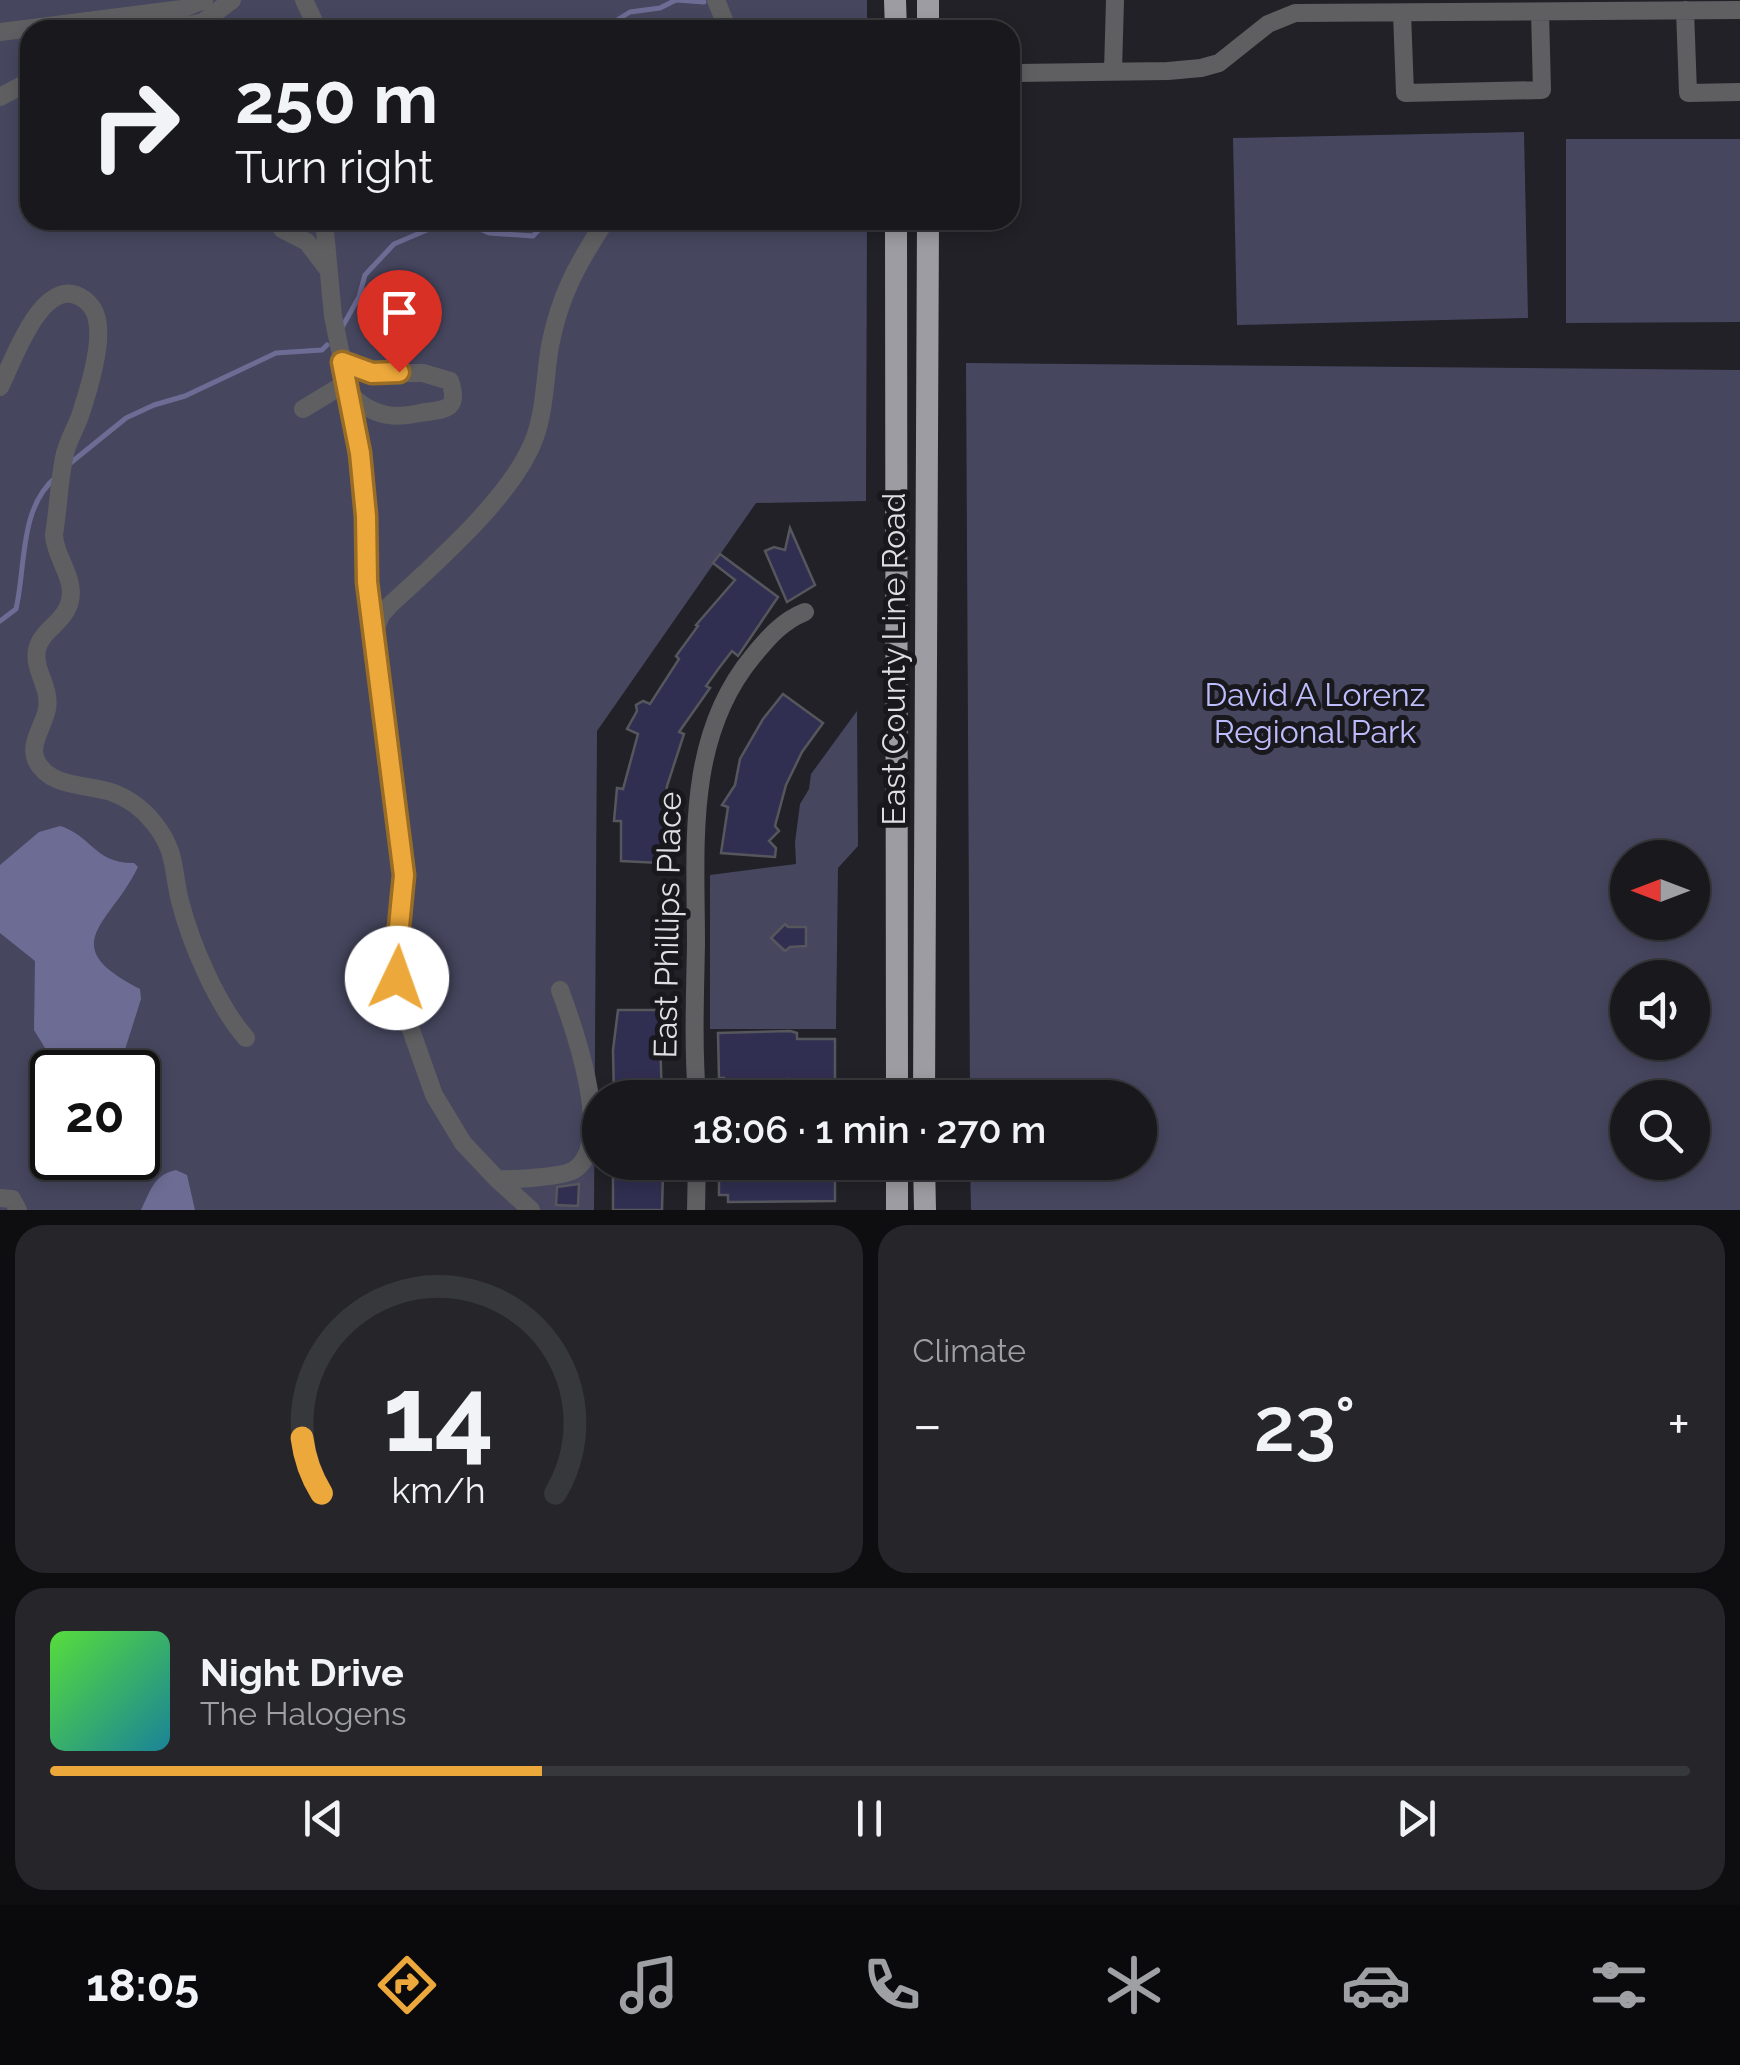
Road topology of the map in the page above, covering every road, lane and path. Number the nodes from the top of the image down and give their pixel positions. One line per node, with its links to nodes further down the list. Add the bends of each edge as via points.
1 (204, 0): 9 (street)
2 (232, 0): 10 (street)
3 (1115, 0): 11 (street)
4 (1296, 7): 8 (street); 11 (street, via 1219,64)
5 (1685, 10): 6 (street); 7 (street); 13 (street, via 1688,93)
6 (1740, 10)
7 (1540, 12): 8 (street); 8 (street, via 1542,90 1405,93)
8 (1402, 13)
9 (95, 20)
10 (206, 20)
11 (1112, 71): 12 (street)
12 (1020, 72)
13 (1740, 92)
14 (286, 230): 19 (street, via 307,242)
15 (324, 230): 19 (street)
16 (600, 230): 24 (street, via 567,282 535,438 522,462 444,555)
17 (896, 230): 29 (main road, East County Line Road)
18 (928, 230): 30 (main road, East County Line Road)
19 (326, 267): 20 (street)
20 (342, 362): 22 (street); 22 (street, via 372,373 436,376 450,381 454,391 444,411 400,418 362,406)
21 (0, 388): 27 (street, via 32,321 47,305 79,295 93,306 99,323 93,370 64,456 54,547 71,590 68,608 37,650 48,698 34,751 49,775 131,801 164,836 194,940)
22 (346, 389): 23 (street); 24 (street)
23 (303, 409)
24 (379, 606): 31 (street, via 374,640 404,875 396,958 402,1001 434,1095 463,1143)
25 (805, 612): 28 (street, East Phillips Place, via 773,632 748,662 714,723 699,780)
26 (560, 990): 31 (street, via 586,1065 586,1157 554,1177)
27 (246, 1038)
28 (697, 1080)
29 (897, 1080)
30 (924, 1080)
31 (496, 1179): 37 (street)
32 (697, 1180): 38 (street)
33 (897, 1180): 39 (main road)
34 (924, 1180): 40 (main road)
35 (0, 1198): 36 (street, via 12,1199)
36 (18, 1210)
37 (531, 1210)
38 (696, 1210)
39 (897, 1210)
40 (925, 1210)

